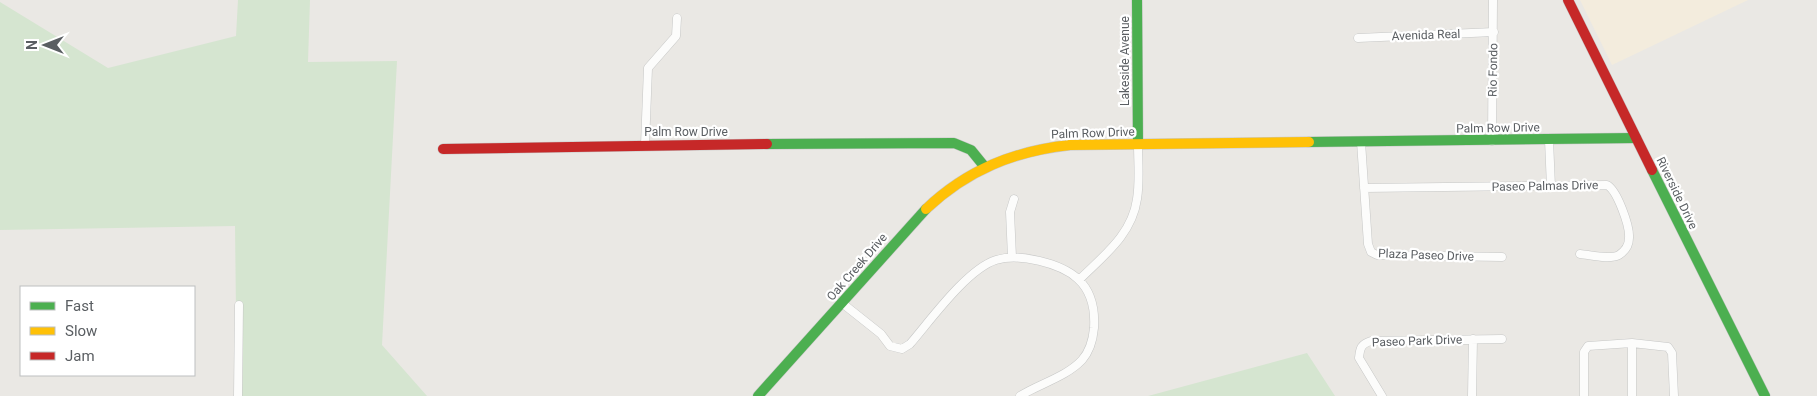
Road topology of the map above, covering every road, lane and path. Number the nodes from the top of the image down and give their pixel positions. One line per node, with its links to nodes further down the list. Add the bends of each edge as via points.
1 (1137, 0): 11 (street, Lakeside Avenue)
2 (1493, 0): 5 (street, Rio Fondo)
3 (1568, 0): 7 (street, Riverside Drive)
4 (677, 18): 12 (street, via 676,36 648,68)
5 (1494, 32): 6 (street, Avenida Real); 8 (street, Rio Fondo)
6 (1358, 38)
7 (1636, 138): 9 (street, Palm Row Drive); 35 (street, Riverside Drive)
8 (1492, 140): 9 (street, Palm Row Drive); 10 (street, Palm Row Drive)
9 (1549, 140): 15 (street)
10 (1361, 142): 11 (street, Palm Row Drive); 16 (street, Plaza Paseo Drive)
11 (1138, 144): 14 (street, Palm Row Drive, via 1046,147); 21 (street, Lakeside Avenue, via 1138,198 1133,216 1115,245)
12 (645, 145): 13 (street, Palm Row Drive); 14 (street, Palm Row Drive, via 954,143 971,150)
13 (443, 149)
14 (984, 166): 22 (street, Oak Creek Drive, via 940,194)
15 (1551, 186): 16 (street, Paseo Palmas Drive); 18 (street, Paseo Palmas Drive, via 1604,184 1615,191 1629,235 1628,246 1612,257)
16 (1364, 188): 20 (street, Plaza Paseo Drive, via 1368,247 1374,254)
17 (1014, 199): 19 (street, via 1010,212)
18 (1580, 254)
19 (1012, 257): 21 (street, via 1028,257 1043,262); 22 (street, via 995,260 967,278 910,344 902,349 890,346 881,334)
20 (1502, 257)
21 (1079, 280): 29 (street, via 1093,306 1090,347 1083,359 1068,372)
22 (842, 303): 28 (street, Oak Creek Drive)
23 (239, 305): 27 (street)
24 (1473, 339): 25 (street, Paseo Park Drive); 30 (street, Paseo Park Drive, via 1364,343 1358,358); 31 (street)
25 (1502, 339)
26 (1632, 344): 32 (street, via 1588,346 1584,352); 33 (street); 34 (street, via 1668,347 1673,357)
27 (238, 396)
28 (758, 396)
29 (1020, 396)
30 (1382, 396)
31 (1472, 396)
32 (1584, 396)
33 (1632, 396)
34 (1674, 396)
35 (1765, 396)

